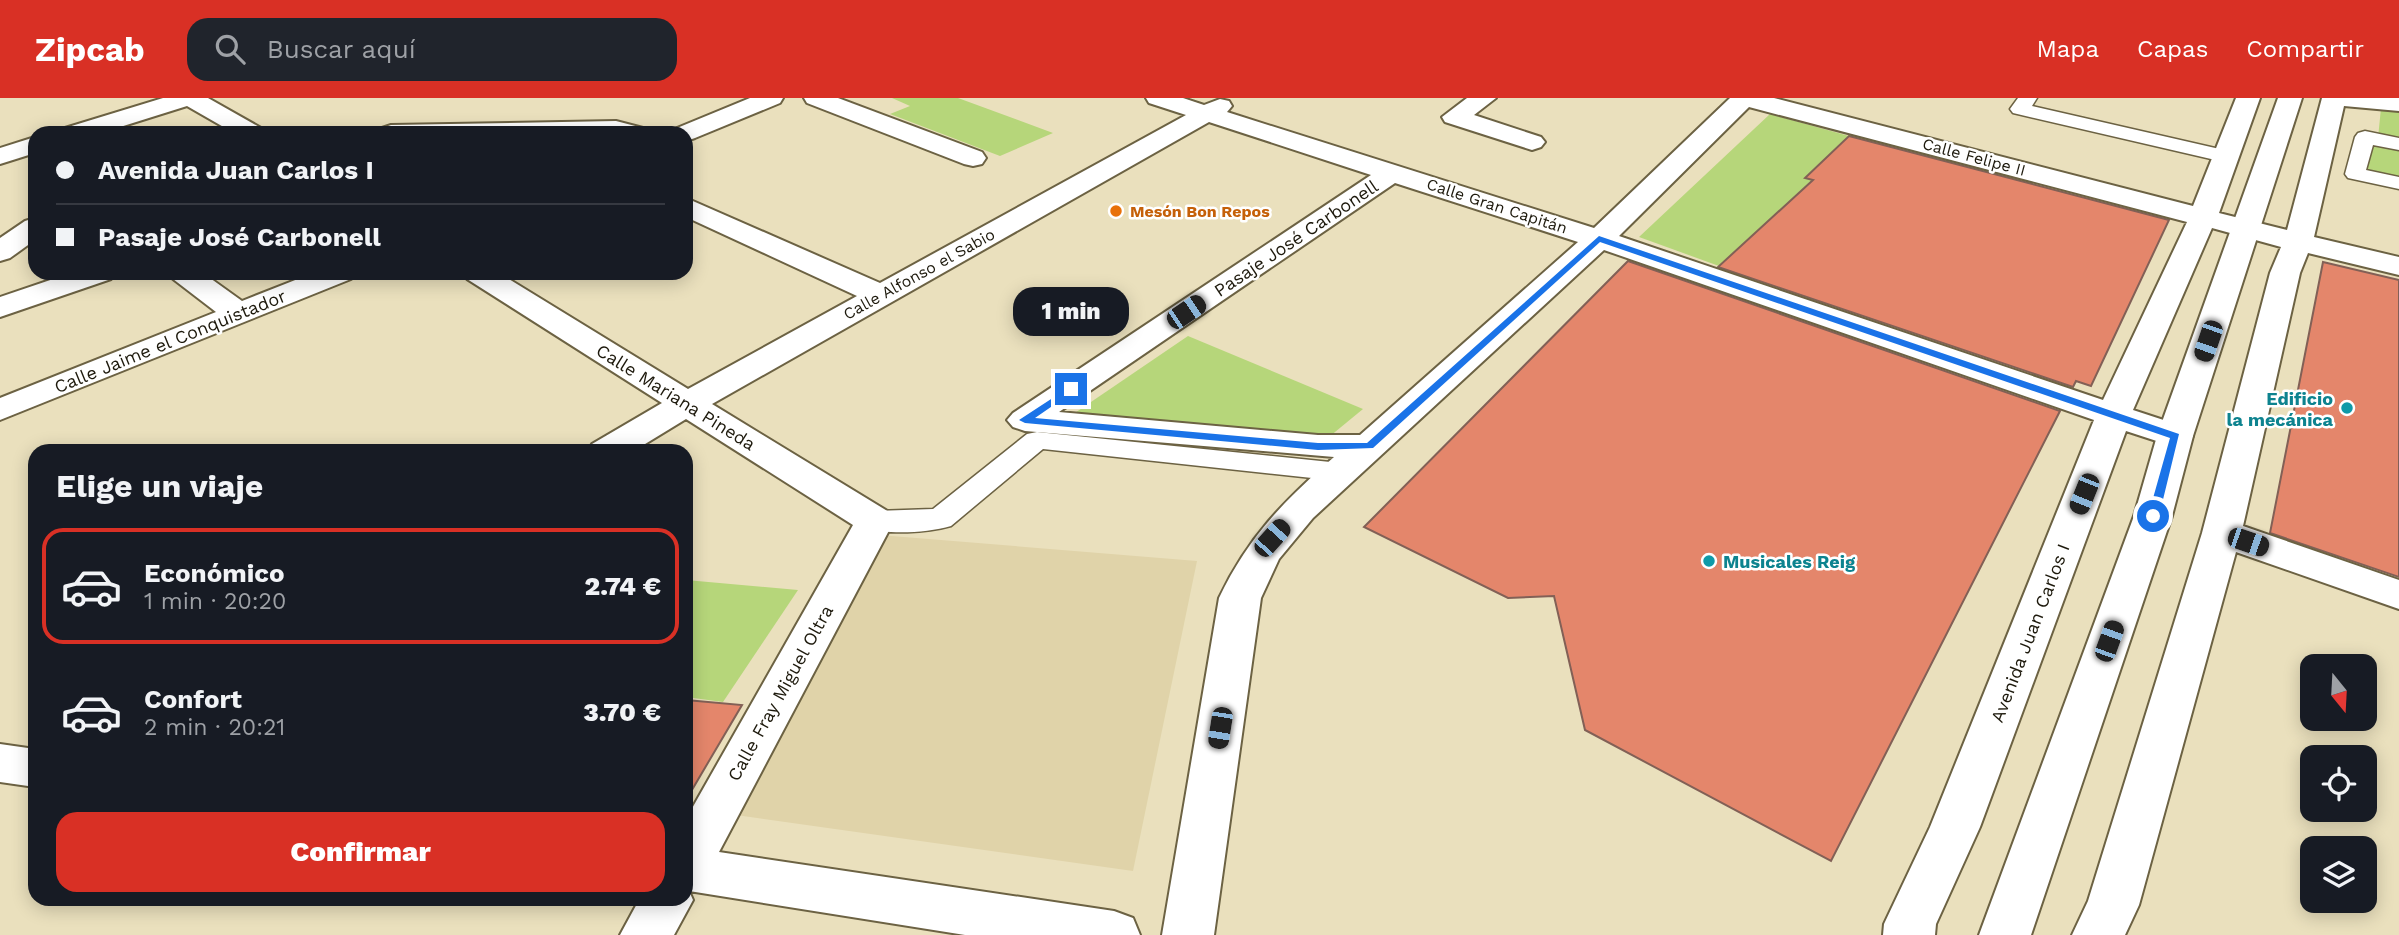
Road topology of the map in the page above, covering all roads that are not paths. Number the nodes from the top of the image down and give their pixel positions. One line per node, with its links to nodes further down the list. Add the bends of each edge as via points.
1 (189, 98): 14 (street); 15 (street)
2 (771, 98): 16 (street)
3 (816, 98): 22 (street)
4 (1157, 98): 13 (street, Calle Gran Capitán)
5 (1234, 98): 13 (street, Calle Alfonso el Sabio)
6 (1484, 98): 17 (street, via 1454,117)
7 (1744, 98): 27 (street, Calle Felipe II); 31 (street)
8 (2028, 98): 21 (street, via 2020,109)
9 (2248, 98): 21 (street, Avenida Juan Carlos I)
10 (2290, 98): 29 (street)
11 (2336, 98): 12 (street); 32 (street)
12 (2399, 104)
13 (1207, 113): 23 (street, Calle Gran Capitán); 39 (street, Calle Alfonso el Sabio)
14 (97, 126)
15 (239, 126)
16 (693, 130)
17 (1532, 142)
18 (2399, 144): 24 (street, via 2365,137 2355,174)
19 (28, 147): 20 (street)
20 (0, 156)
21 (2224, 156): 27 (street, Avenida Juan Carlos I)
22 (973, 158)
23 (1393, 172): 31 (street, Calle Gran Capitán); 47 (street, Pasaje José Carbonell, via 1025,420 1318,446)
24 (2399, 183)
25 (693, 209): 39 (street)
26 (28, 213): 28 (street)
27 (2203, 217): 29 (street, Calle Felipe II); 44 (street, Avenida Juan Carlos I)
28 (0, 222)
29 (2248, 229): 32 (street, Calle Felipe II); 45 (street)
30 (28, 232): 33 (street)
31 (1599, 239): 44 (street, Calle Gran Capitán); 47 (street)
32 (2298, 242): 34 (street, Calle Felipe II); 50 (street, via 2285,273)
33 (0, 251)
34 (2399, 265)
35 (80, 280): 40 (street)
36 (193, 280): 41 (street)
37 (322, 280): 41 (street, Calle Jaime el Conquistador)
38 (489, 280): 42 (street, Calle Mariana Pineda)
39 (880, 295): 42 (street, Calle Alfonso el Sabio)
40 (0, 308)
41 (238, 313): 43 (street, Calle Jaime el Conquistador)
42 (685, 404): 46 (street, Calle Alfonso el Sabio); 49 (street, Calle Mariana Pineda)
43 (0, 410)
44 (2113, 415): 45 (street, Calle Gran Capitán); 60 (street, Avenida Juan Carlos I)
45 (2175, 436): 61 (street, via 2153,516)
46 (618, 444)
47 (1369, 446): 48 (street)
48 (1340, 472): 49 (street, via 1037,440 940,519); 59 (street, via 1272,538 1240,598)
49 (874, 521): 54 (street, Calle Fray Miguel Oltra)
50 (2222, 533): 51 (street); 62 (street, via 2113,905)
51 (2399, 595)
52 (0, 763): 53 (street)
53 (28, 767)
54 (693, 855)
55 (693, 869): 58 (street)
56 (663, 906): 57 (street)
57 (646, 935)
58 (1114, 935)
59 (1188, 935)
60 (1909, 935)
61 (2005, 935)
62 (2098, 935)

